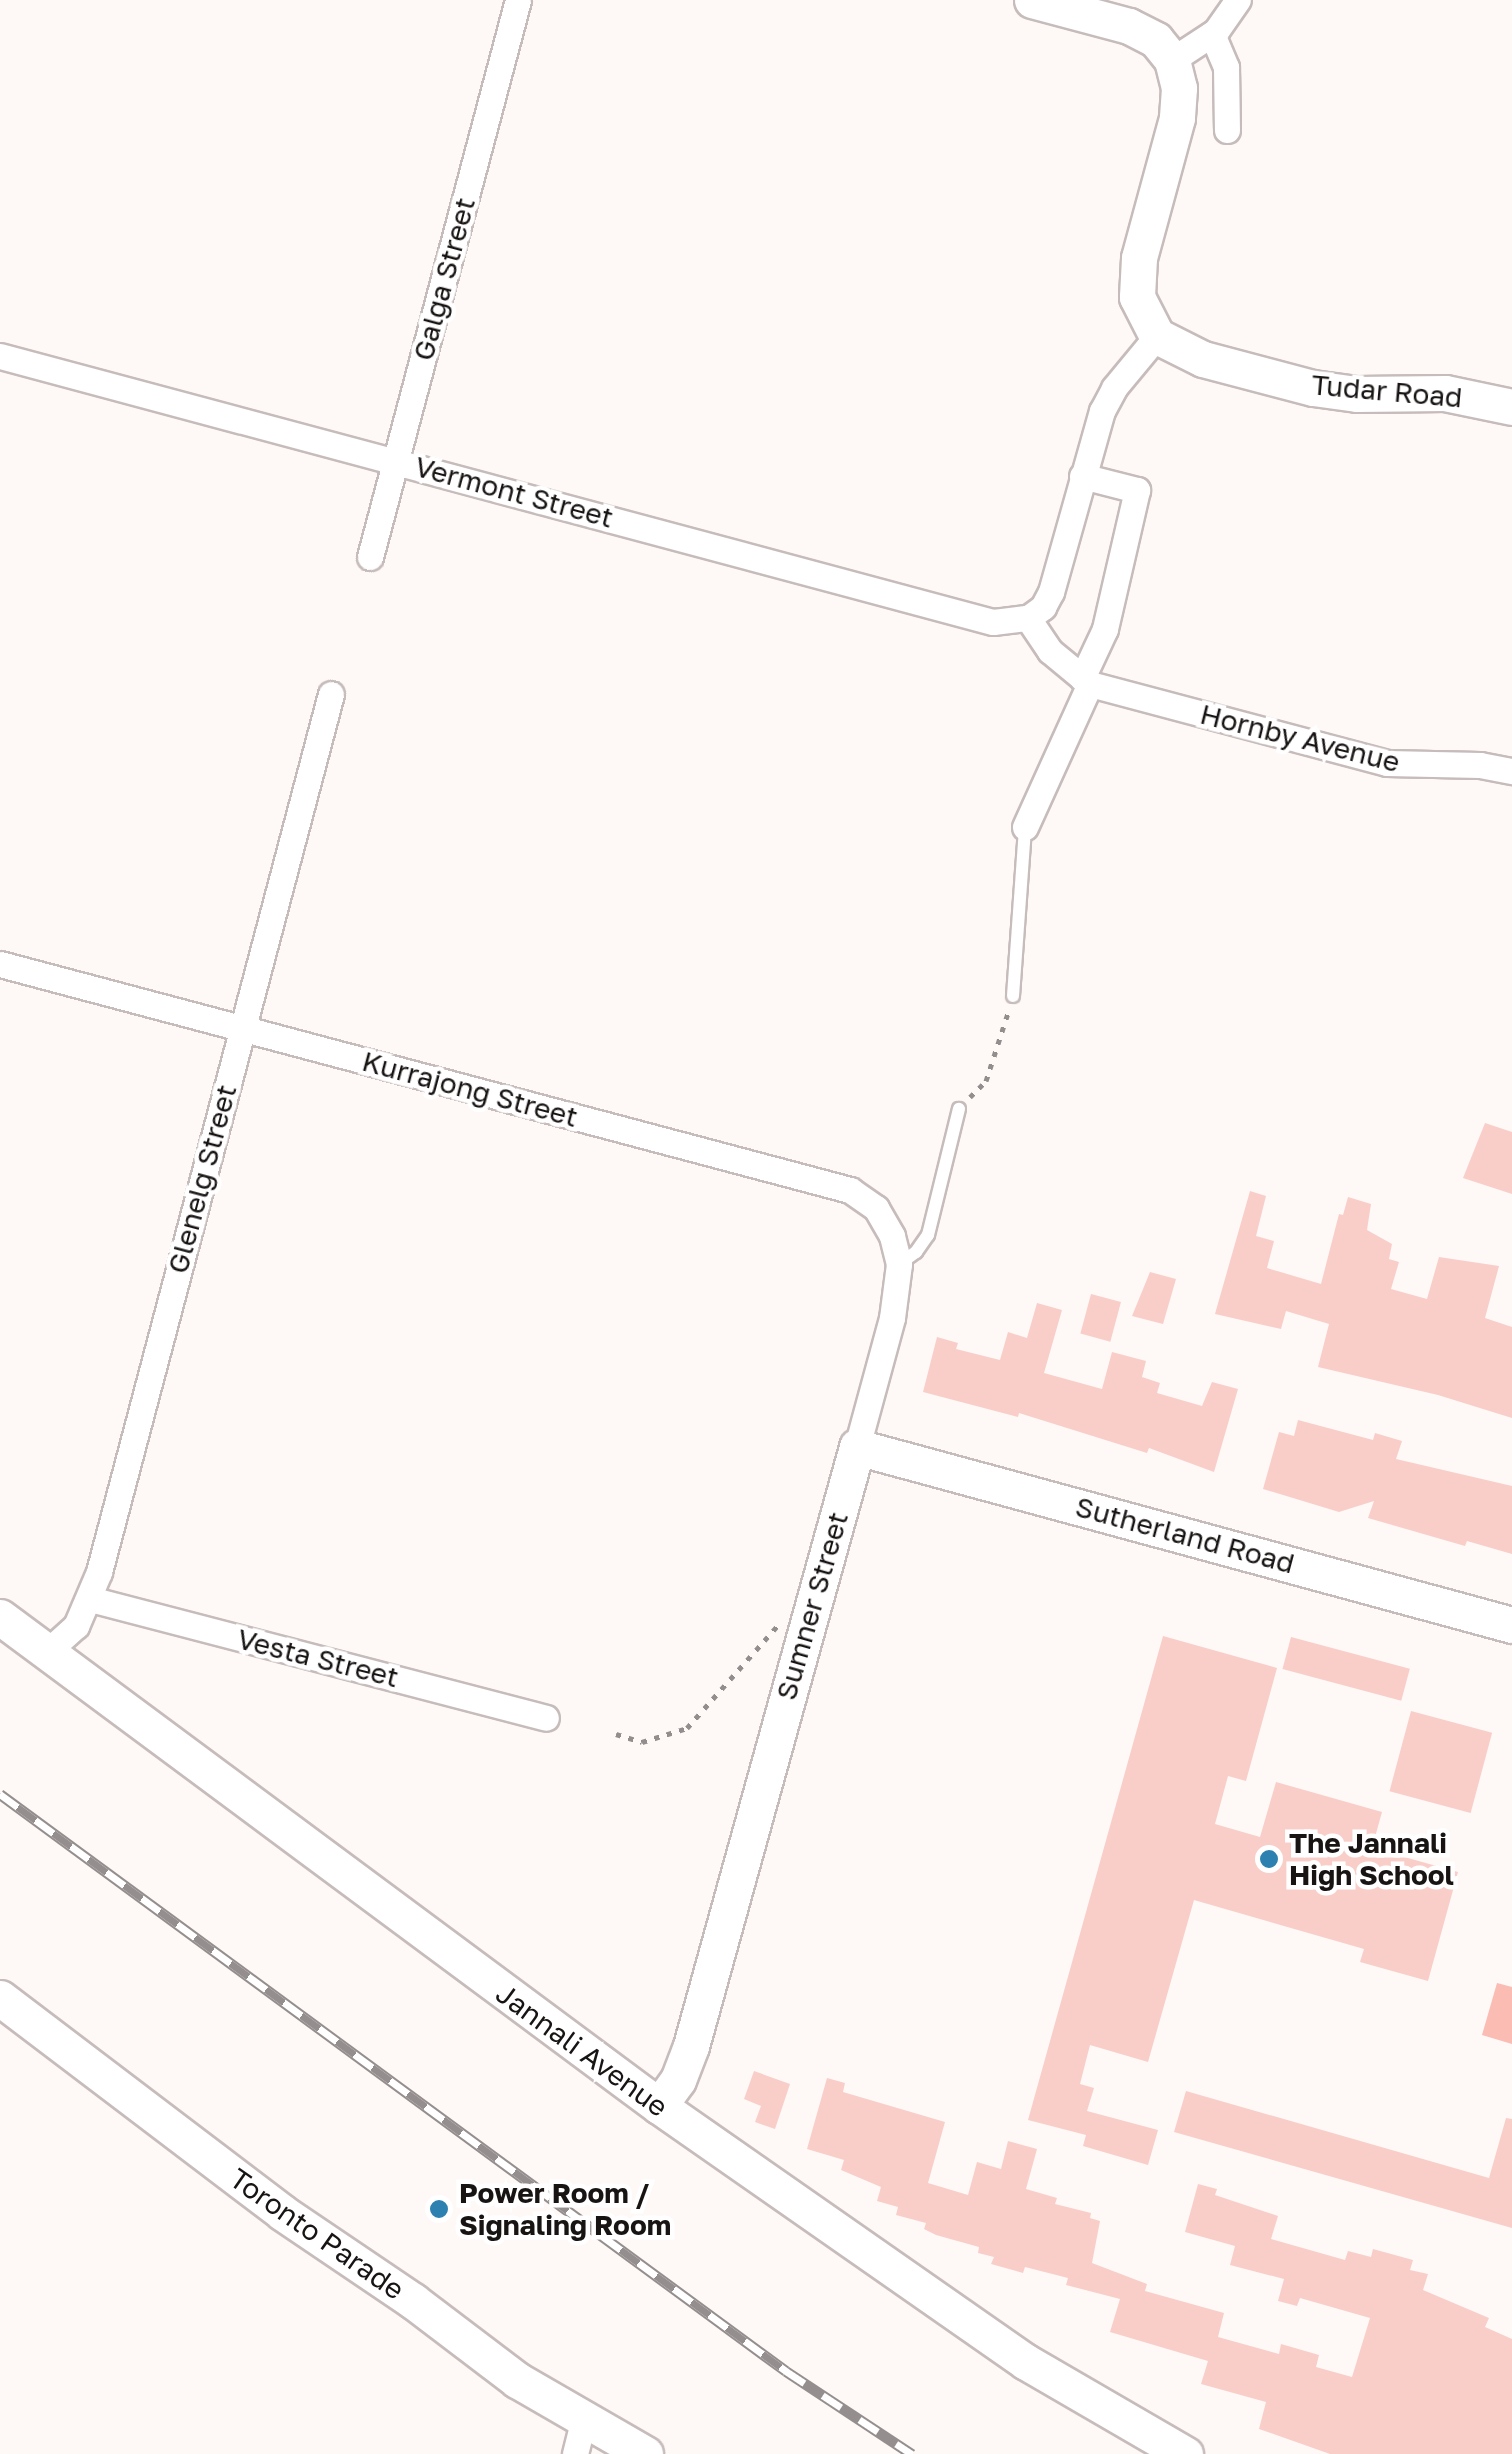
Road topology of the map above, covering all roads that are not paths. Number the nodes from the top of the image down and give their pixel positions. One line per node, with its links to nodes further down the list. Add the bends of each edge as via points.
1 (518, 0): 10 (street, Galga Street)
2 (1032, 0): 5 (street, via 1129,26 1156,40)
3 (1238, 0): 4 (street)
4 (1212, 34): 5 (street); 6 (street, via 1226,67)
5 (1172, 60): 7 (street, via 1177,118 1139,258 1137,296)
6 (1227, 130)
7 (1157, 336): 9 (street, Tudar Road, via 1203,359 1312,388 1445,393); 11 (street, via 1102,411)
8 (0, 356): 10 (street, Vermont Street)
9 (1512, 408)
10 (396, 460): 12 (street, Galga Street); 13 (street, Vermont Street, via 994,622)
11 (1082, 476): 13 (street, via 1051,592); 14 (street, via 1137,490)
12 (370, 557)
13 (1028, 618): 14 (street, via 1050,650)
14 (1086, 681): 16 (street, Hornby Avenue, via 1388,763); 17 (street)
15 (331, 694): 20 (street, Glenelg Street)
16 (1512, 772)
17 (1024, 827): 19 (lane)
18 (0, 964): 20 (street, Kurrajong Street)
19 (1013, 996)
20 (243, 1031): 22 (street, Kurrajong Street, via 850,1190 876,1208); 24 (street, Glenelg Street)
21 (959, 1109): 22 (lane, via 928,1234)
22 (899, 1264): 23 (street, Sumner Street, via 895,1305)
23 (857, 1448): 26 (street, Sutherland Road); 30 (street, Sumner Street, via 692,2046)
24 (90, 1599): 27 (street, Glenelg Street, via 76,1626); 28 (street, Vesta Street)
25 (0, 1617): 27 (street, Jannali Avenue)
26 (1512, 1624)
27 (48, 1651): 30 (street, Jannali Avenue)
28 (546, 1718)
29 (0, 1998): 31 (street, Toronto Parade, via 516,2380)
30 (658, 2106): 33 (street, Jannali Avenue, via 1026,2362)
31 (579, 2438): 32 (street, Toronto Parade)
32 (645, 2454)
33 (1185, 2454)

